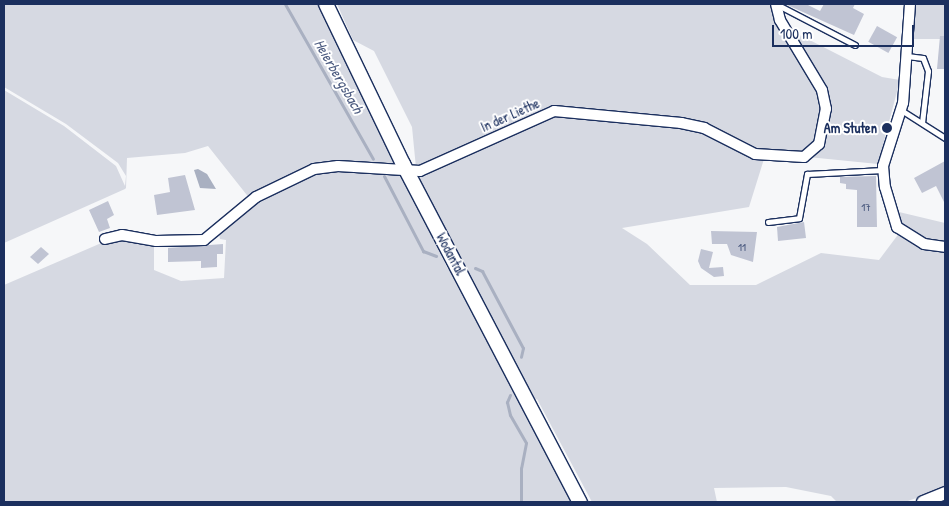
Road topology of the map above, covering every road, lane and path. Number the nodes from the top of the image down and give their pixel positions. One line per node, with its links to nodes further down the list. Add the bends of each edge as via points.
1 (326, 4): 9 (main road, Wodantal)
2 (776, 4): 4 (lane); 9 (street, In der Liethe, via 794,46 822,90 826,109 819,144 804,157 755,154 704,128 681,123 554,111 420,171)
3 (910, 4): 5 (street)
4 (855, 45)
5 (907, 56): 6 (street); 7 (lane, via 923,58 928,71)
6 (901, 110): 7 (lane); 10 (street)
7 (922, 123): 8 (lane)
8 (945, 138)
9 (405, 168): 12 (street, In der Liethe, via 314,169 256,197 204,240 156,241 122,235); 15 (main road, Wodantal)
10 (884, 170): 11 (lane, via 807,174 799,218); 13 (street, via 897,227 917,241)
11 (768, 222)
12 (105, 239)
13 (945, 247)
14 (945, 493): 16 (street)
15 (580, 502)
16 (923, 502)

